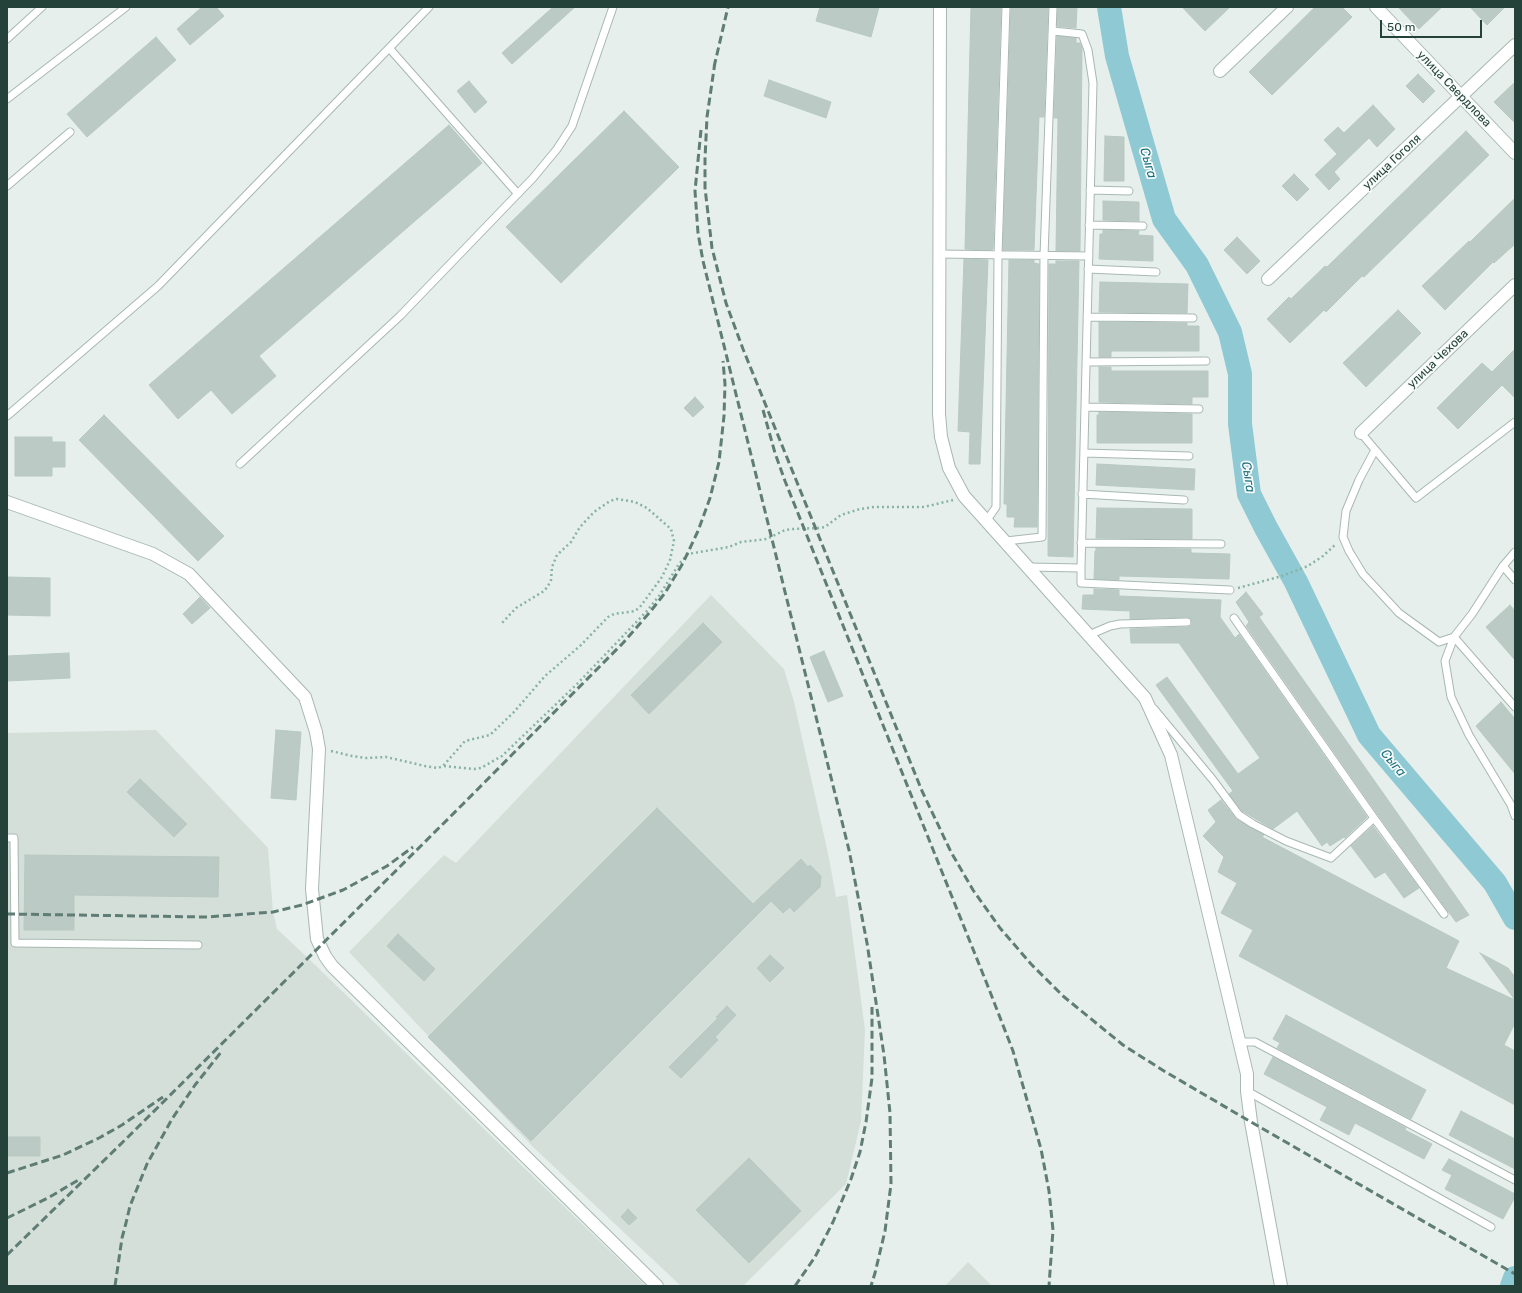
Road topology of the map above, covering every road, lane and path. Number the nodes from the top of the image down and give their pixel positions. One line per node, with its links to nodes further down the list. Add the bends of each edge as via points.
1 (42, 7): 11 (lane)
2 (126, 7): 16 (lane)
3 (429, 7): 13 (lane)
4 (613, 7): 22 (lane, via 572,126 557,149)
5 (940, 7): 25 (street)
6 (1006, 7): 26 (lane)
7 (1053, 7): 10 (lane)
8 (1287, 7): 14 (street)
9 (1376, 7): 15 (street, улица Свердлова)
10 (1053, 31): 20 (lane, via 1082,34 1088,50 1093,83); 27 (lane)
11 (7, 39)
12 (1515, 45): 15 (street, улица Гоголя)
13 (390, 49): 22 (lane); 39 (lane, via 158,286)
14 (1220, 71)
15 (1461, 97): 18 (street, улица Свердлова); 31 (street, улица Гоголя)
16 (7, 99)
17 (70, 132): 19 (lane)
18 (1515, 153)
19 (7, 186)
20 (1090, 190): 21 (lane); 23 (lane)
21 (1129, 191)
22 (518, 194): 45 (lane, via 400,316)
23 (1089, 225): 24 (lane); 28 (lane)
24 (1143, 226)
25 (939, 254): 26 (lane); 47 (street, via 941,437 949,468)
26 (998, 255): 27 (lane); 50 (lane, via 996,507)
27 (1044, 256): 28 (lane); 52 (lane, via 1042,537)
28 (1088, 256): 29 (lane)
29 (1088, 270): 30 (lane); 33 (lane)
30 (1156, 272)
31 (1268, 279)
32 (1515, 285): 41 (street, улица Чехова)
33 (1087, 317): 34 (lane); 36 (lane)
34 (1193, 318)
35 (1206, 360): 36 (lane)
36 (1086, 362): 37 (lane)
37 (1085, 407): 38 (lane); 43 (lane)
38 (1199, 409)
39 (7, 416)
40 (1515, 422): 42 (lane, via 1416,498)
41 (1360, 433): 42 (lane)
42 (1375, 450): 51 (lane, via 1346,510)
43 (1084, 453): 44 (lane); 46 (lane)
44 (1189, 456)
45 (240, 464)
46 (1082, 494): 48 (lane); 53 (lane)
47 (964, 496): 50 (street); 69 (path, via 950,502 924,507 860,508 841,515 825,527 785,530 767,539 688,554 646,612 577,684 502,756 481,768)
48 (1184, 500)
49 (7, 502): 68 (street, via 153,554 189,574 305,697)
50 (987, 520): 52 (street)
51 (1343, 537): 60 (path, via 1308,566); 65 (lane, via 1363,574 1399,613 1438,642)
52 (1006, 541): 57 (street)
53 (1081, 543): 54 (lane); 58 (lane)
54 (1221, 544)
55 (1515, 552): 56 (lane)
56 (1503, 566): 59 (lane); 65 (lane)
57 (1029, 567): 58 (lane); 64 (street)
58 (1081, 568): 60 (lane, via 1081,583)
59 (1515, 580)
60 (1230, 590)
61 (1234, 618): 72 (lane)
62 (1187, 622): 64 (lane, via 1120,624)
63 (502, 623): 69 (path, via 516,608 544,591 551,580 552,567 557,555 594,512 610,501 617,499 636,502 671,529 674,541 670,560 662,577 640,607 635,611 608,617 580,646 545,676 514,712 490,734 465,741)
64 (1089, 635): 66 (street)
65 (1454, 637): 67 (lane); 70 (lane, via 1445,661 1451,697 1469,735)
66 (1145, 698): 72 (lane, via 1239,815 1253,824 1286,841 1330,858); 76 (street, via 1171,755)
67 (1515, 707)
68 (319, 749): 69 (path, via 365,758 386,757 425,766); 80 (street, via 312,889 315,927 324,956)
69 (443, 766)
70 (1513, 808): 71 (lane)
71 (1515, 816)
72 (1374, 818): 74 (lane)
73 (7, 838): 75 (lane, via 14,838 15,943)
74 (1444, 914)
75 (198, 945)
76 (1239, 1042): 77 (street, via 1247,1074); 78 (lane, via 1255,1042)
77 (1247, 1091): 79 (lane); 81 (street)
78 (1515, 1180)
79 (1491, 1226)
80 (657, 1286)
81 (1281, 1286)

